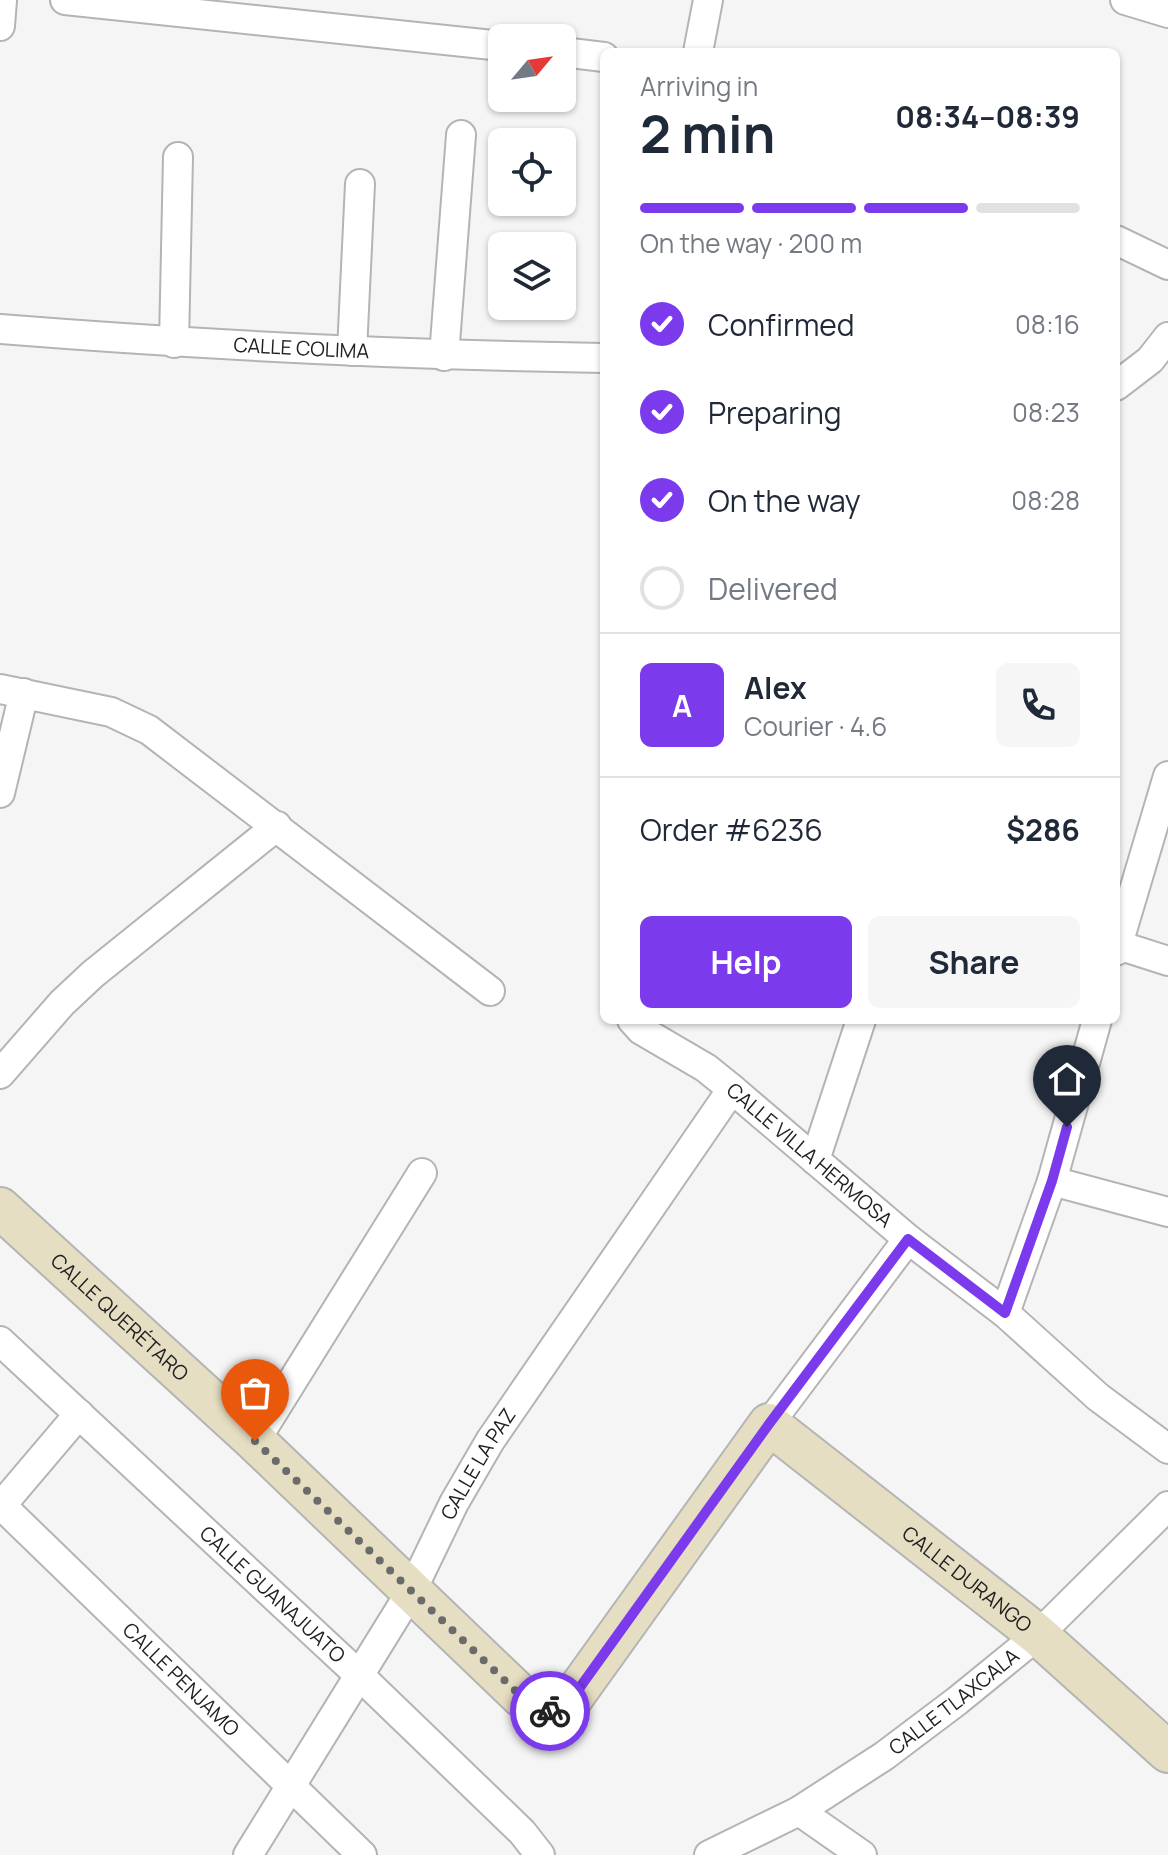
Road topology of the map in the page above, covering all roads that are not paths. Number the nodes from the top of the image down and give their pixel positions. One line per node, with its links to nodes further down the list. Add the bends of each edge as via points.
1 (2, 0): 4 (street)
2 (65, 0): 5 (street)
3 (708, 0): 6 (street)
4 (0, 26)
5 (488, 45)
6 (699, 48)
7 (576, 54): 8 (street)
8 (600, 57)
9 (461, 135): 18 (street)
10 (178, 157): 16 (street)
11 (360, 184): 17 (street)
12 (1120, 242): 13 (street)
13 (1168, 265)
14 (0, 329): 16 (street, CALLE COLIMA)
15 (1168, 337): 20 (street, via 1150,360)
16 (174, 343): 17 (street, CALLE COLIMA)
17 (352, 351): 18 (street, CALLE COLIMA)
18 (444, 356): 19 (street, CALLE COLIMA)
19 (600, 358)
20 (1120, 383)
21 (12, 691): 23 (street); 24 (street, via 111,712 149,730)
22 (1168, 776): 25 (street)
23 (0, 793)
24 (277, 826): 28 (street); 32 (street, via 93,974)
25 (1120, 938)
26 (1120, 949): 27 (street)
27 (1168, 961)
28 (490, 991)
29 (636, 1024): 33 (street, CALLE VILLA HERMOSA)
30 (860, 1024): 34 (street)
31 (1096, 1024): 36 (street)
32 (0, 1074)
33 (732, 1089): 34 (street, CALLE VILLA HERMOSA); 48 (street, CALLE LA PAZ, via 490,1441)
34 (815, 1160): 39 (street, CALLE VILLA HERMOSA)
35 (422, 1173): 44 (street)
36 (1052, 1181): 38 (street); 40 (street)
37 (0, 1208): 44 (street, CALLE QUERÉTARO)
38 (1168, 1212)
39 (908, 1239): 40 (street, CALLE VILLA HERMOSA); 43 (street)
40 (1005, 1313): 45 (street, CALLE VILLA HERMOSA, via 1098,1397)
41 (0, 1341): 42 (street, CALLE GUANAJUATO)
42 (79, 1414): 46 (street); 50 (street, CALLE GUANAJUATO)
43 (769, 1424): 48 (street, CALLE QUERÉTARO, via 573,1697 548,1712 521,1696); 49 (street, CALLE DURANGO)
44 (255, 1441): 48 (street, CALLE QUERÉTARO)
45 (1168, 1449)
46 (1, 1505): 52 (street, CALLE PENJAMO)
47 (1168, 1506): 49 (street, CALLE TLAXCALA)
48 (412, 1590): 50 (street, CALLE LA PAZ)
49 (1038, 1635): 51 (street, CALLE DURANGO); 53 (street, CALLE TLAXCALA, via 896,1747)
50 (359, 1675): 52 (street, CALLE LA PAZ); 56 (street, CALLE GUANAJUATO)
51 (1165, 1740)
52 (289, 1784): 54 (street, CALLE LA PAZ); 55 (street, CALLE PENJAMO)
53 (799, 1811): 57 (street, CALLE TLAXCALA); 58 (street)
54 (248, 1855)
55 (362, 1855)
56 (540, 1855)
57 (709, 1855)
58 (862, 1855)

